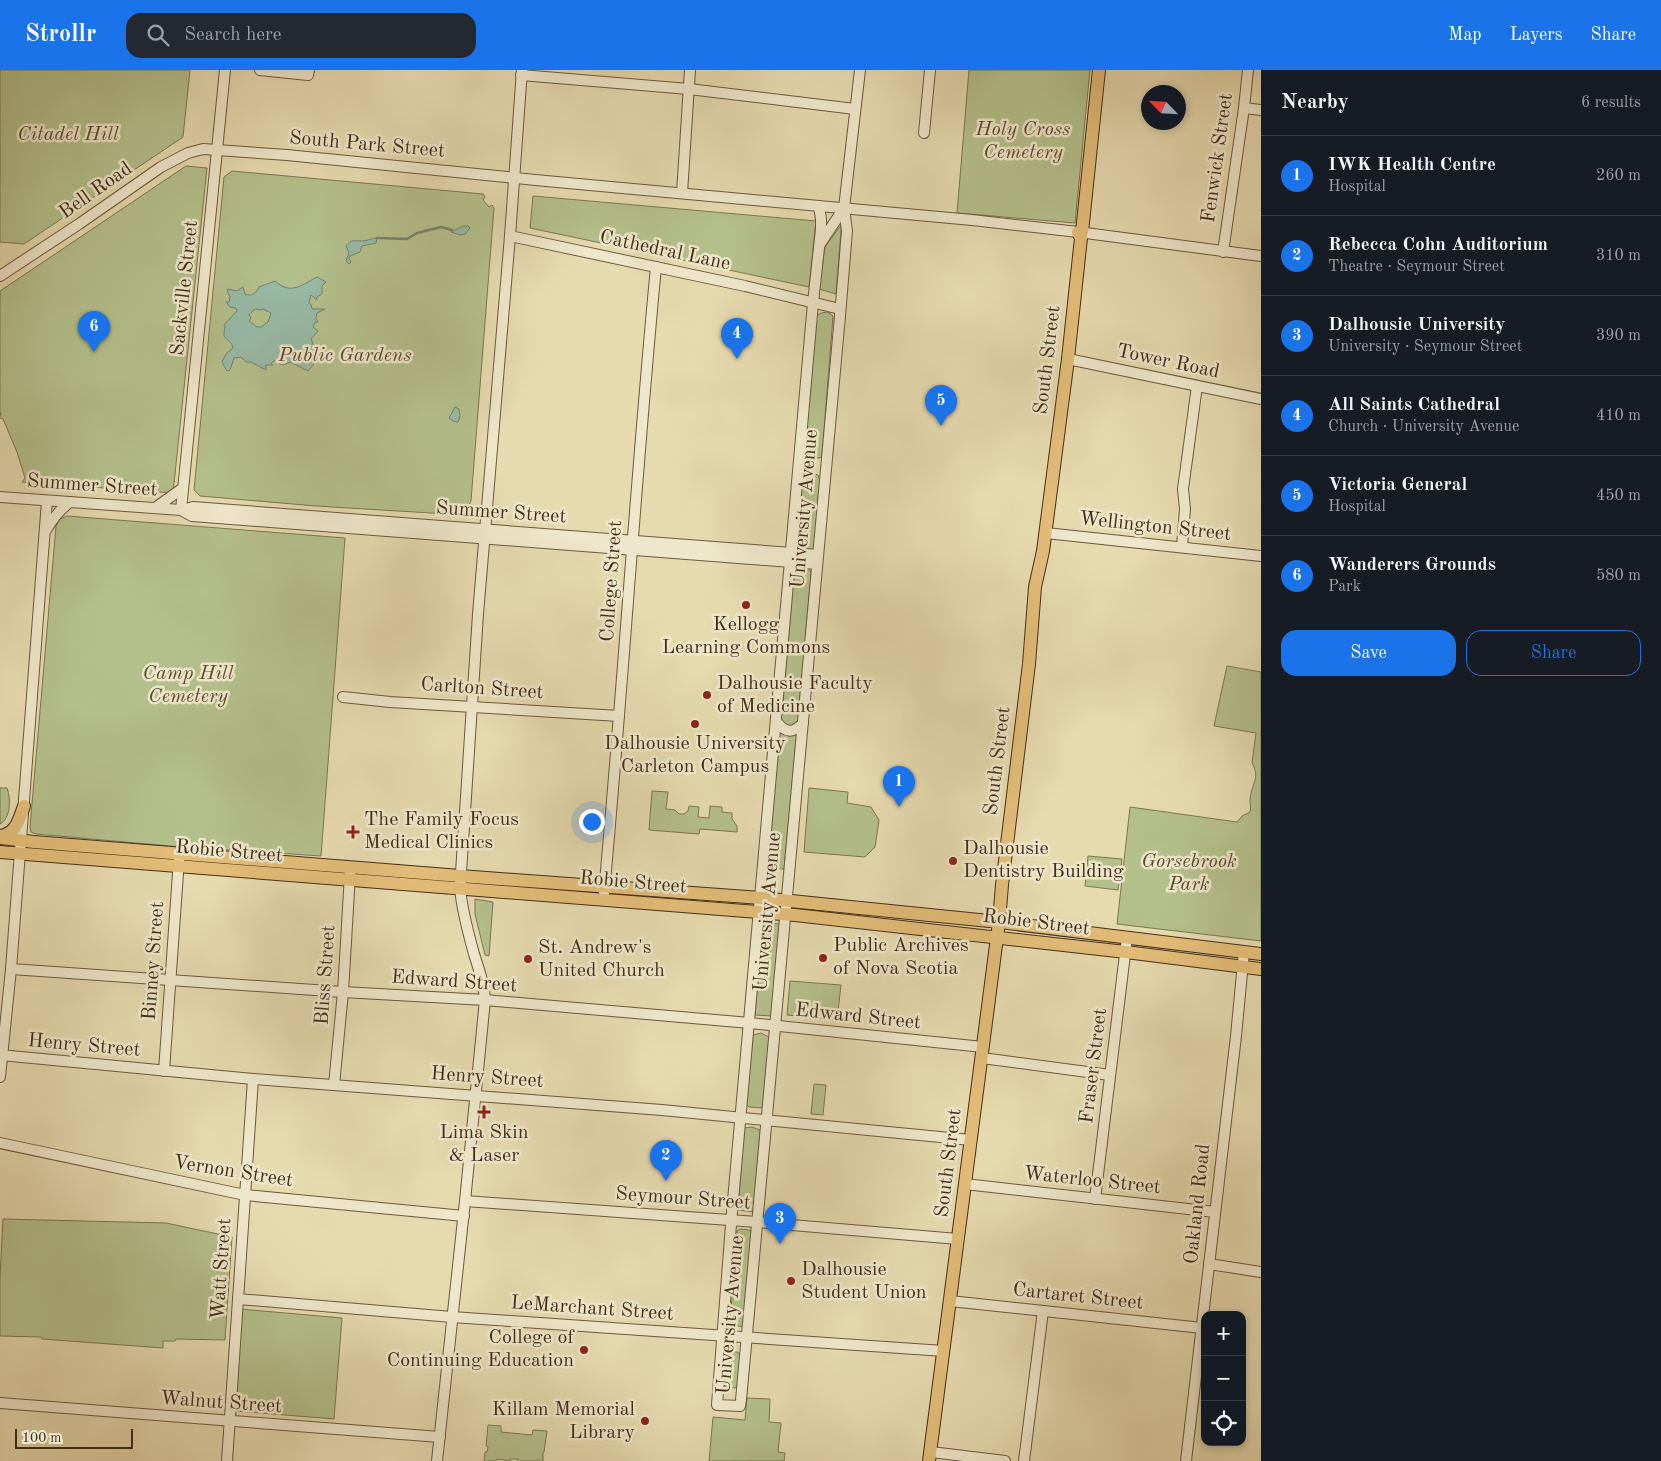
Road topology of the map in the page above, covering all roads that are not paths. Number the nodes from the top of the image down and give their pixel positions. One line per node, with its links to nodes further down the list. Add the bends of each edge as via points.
1 (224, 70): 15 (street, Sackville Street)
2 (260, 70): 8 (street)
3 (690, 70): 10 (street)
4 (860, 70): 12 (street)
5 (930, 70): 14 (street)
6 (1100, 70): 20 (main road, South Street, via 1082,232)
7 (1248, 70): 11 (street, Fenwick Street)
8 (309, 72)
9 (521, 72): 10 (street); 16 (street)
10 (689, 89): 12 (street); 17 (street)
11 (1244, 108): 13 (street); 23 (street, Fenwick Street)
12 (854, 109): 19 (street)
13 (1261, 110)
14 (924, 133)
15 (217, 150): 16 (street, South Park Street); 26 (street, Bell Road, via 188,153 161,167); 32 (street, Sackville Street)
16 (514, 178): 17 (street, South Park Street); 21 (street)
17 (682, 193): 18 (street, South Park Street)
18 (818, 206): 19 (street, South Park Street); 22 (street, University Avenue)
19 (844, 208): 20 (street, South Park Street); 22 (street, University Avenue); 28 (street, University Avenue, via 847,231)
20 (1078, 232): 23 (street, South Park Street); 29 (main road, South Street, via 1081,238)
21 (510, 236): 25 (street, Cathedral Lane); 40 (street)
22 (820, 245): 27 (street, University Avenue)
23 (1223, 252): 24 (street, South Park Street)
24 (1261, 256)
25 (656, 267): 27 (street, Cathedral Lane); 41 (street, College Street)
26 (0, 276)
27 (812, 302): 28 (street, Cathedral Lane); 44 (street, University Avenue)
28 (840, 309): 45 (street, University Avenue)
29 (1068, 359): 30 (street, Tower Road); 39 (main road, South Street)
30 (1197, 386): 31 (street, Tower Road); 42 (street, via 1182,489 1185,509)
31 (1261, 399)
32 (183, 488): 36 (street); 37 (street, Sackville Street)
33 (0, 498): 34 (street, Summer Street)
34 (47, 501): 35 (street, Summer Street); 38 (street)
35 (70, 502): 36 (street, Summer Street); 38 (street, via 53,518)
36 (155, 508): 37 (street, Summer Street)
37 (181, 510): 40 (street, Summer Street, via 192,516)
38 (45, 533): 51 (street)
39 (1046, 533): 42 (street, Wellington Street); 66 (main road, South Street, via 1035,587)
40 (485, 534): 41 (street, Summer Street); 47 (street)
41 (632, 545): 44 (street, Summer Street); 48 (street, College Street)
42 (1182, 547): 43 (street, Wellington Street)
43 (1261, 556)
44 (791, 557): 45 (street, Summer Street); 49 (street, University Avenue)
45 (818, 559): 50 (street, University Avenue)
46 (343, 697): 47 (street, Carlton Street)
47 (472, 706): 48 (street, Carlton Street); 60 (street)
48 (619, 716): 61 (street, College Street)
49 (776, 721): 50 (street, via 789,731 797,730); 62 (street, University Avenue)
50 (803, 724): 63 (street, University Avenue)
51 (24, 806): 52 (main road, via 13,831); 53 (street)
52 (0, 837): 53 (main road, Robie Street)
53 (21, 840): 55 (main road, Robie Street); 56 (street)
54 (0, 852): 56 (main road, Robie Street)
55 (179, 853): 57 (street, Binney Street); 58 (main road, Robie Street)
56 (20, 854): 57 (main road, Robie Street); 73 (street)
57 (178, 866): 59 (main road, Robie Street); 75 (street, Binney Street)
58 (351, 867): 59 (street, Bliss Street); 60 (main road, Robie Street)
59 (350, 880): 60 (main road, Robie Street); 76 (street, Bliss Street)
60 (460, 882): 61 (main road, Robie Street); 77 (street, via 461,901)
61 (604, 892): 62 (main road, Robie Street); 64 (main road, Robie Street)
62 (761, 898): 63 (main road, Robie Street); 64 (street, University Avenue)
63 (787, 901): 65 (street, University Avenue); 66 (main road, Robie Street)
64 (760, 912): 65 (main road, Robie Street); 78 (street, University Avenue)
65 (786, 914): 67 (main road, Robie Street); 79 (street, University Avenue)
66 (999, 922): 67 (main road, South Street); 68 (main road, Robie Street)
67 (997, 937): 69 (main road, Robie Street); 80 (main road, South Street)
68 (1127, 938): 69 (street, Fraser Street); 70 (main road, Robie Street)
69 (1126, 952): 72 (main road, Robie Street); 83 (street, Fraser Street)
70 (1244, 952): 71 (main road, Robie Street); 72 (street, Oakland Road)
71 (1261, 954)
72 (1242, 966): 74 (main road, Robie Street); 96 (street, Oakland Road)
73 (11, 969): 75 (street, Edward Street); 81 (street)
74 (1261, 970)
75 (170, 980): 76 (street, Edward Street); 82 (street, Binney Street)
76 (343, 992): 77 (street, Edward Street); 86 (street, Bliss Street)
77 (485, 1000): 78 (street, Edward Street); 87 (street)
78 (750, 1023): 79 (street, Edward Street); 88 (street, University Avenue)
79 (775, 1026): 80 (street, Edward Street); 89 (street, University Avenue)
80 (982, 1052): 83 (street, Edward Street); 90 (main road, South Street)
81 (1, 1055): 82 (street, Henry Street); 84 (street)
82 (164, 1071): 85 (street, Henry Street)
83 (1110, 1075): 94 (street, Fraser Street)
84 (0, 1077)
85 (253, 1079): 86 (street, Henry Street); 93 (street, Watt Street)
86 (334, 1085): 87 (street, Henry Street)
87 (476, 1095): 88 (street, Henry Street); 95 (street)
88 (741, 1117): 89 (street, Henry Street); 98 (street, University Avenue)
89 (766, 1120): 90 (street, Henry Street); 99 (street, University Avenue)
90 (971, 1140): 92 (main road, South Street)
91 (0, 1143): 93 (street, Vernon Street)
92 (965, 1184): 94 (street, Waterloo Street); 100 (main road, South Street)
93 (245, 1195): 97 (street, Vernon Street); 103 (street, Watt Street)
94 (1095, 1199): 96 (street, Waterloo Street)
95 (465, 1201): 97 (street); 98 (street, Seymour Street)
96 (1215, 1212): 101 (street, Oakland Road)
97 (464, 1216): 107 (street)
98 (732, 1220): 99 (street, Seymour Street); 109 (street, University Avenue)
99 (757, 1222): 100 (street, Seymour Street); 111 (street, University Avenue)
100 (958, 1239): 104 (main road, South Street)
101 (1209, 1264): 102 (street); 106 (street, Oakland Road)
102 (1261, 1272)
103 (238, 1299): 107 (street, LeMarchant Street); 114 (street, Watt Street)
104 (950, 1301): 105 (street, Cartaret Street); 112 (main road, South Street)
105 (1043, 1311): 108 (street, Cartaret Street); 120 (street)
106 (1204, 1311)
107 (452, 1317): 109 (street, LeMarchant Street); 115 (street)
108 (1201, 1328)
109 (722, 1336): 111 (street, LeMarchant Street); 111 (street, University Avenue, via 717,1405 740,1406)
110 (1201, 1336): 121 (street, Oakland Road)
111 (747, 1338): 112 (street, LeMarchant Street)
112 (944, 1352): 116 (main road, South Street)
113 (0, 1403): 114 (street, Walnut Street)
114 (229, 1421): 115 (street, Walnut Street); 117 (street, Watt Street)
115 (440, 1437): 118 (street)
116 (930, 1457): 119 (street)
117 (227, 1461)
118 (437, 1461)
119 (1006, 1461)
120 (1024, 1461)
121 (1186, 1461)

